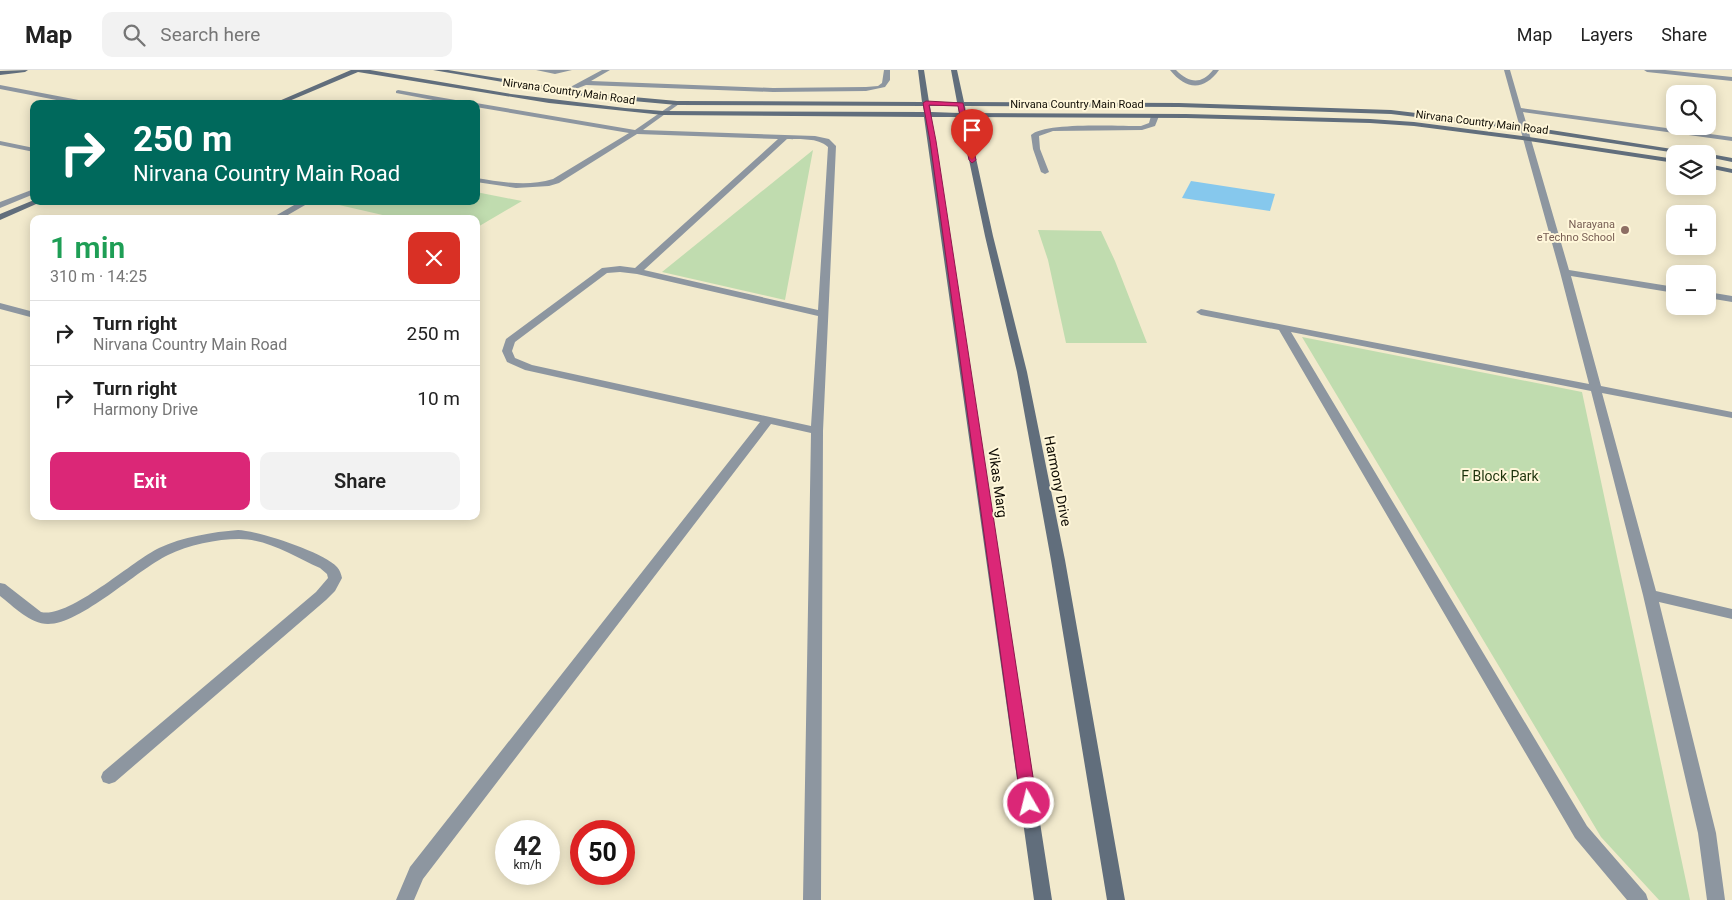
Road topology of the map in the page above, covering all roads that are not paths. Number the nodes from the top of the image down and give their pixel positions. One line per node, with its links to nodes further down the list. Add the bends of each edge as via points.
1 (24, 70): 14 (street)
2 (358, 70): 21 (street); 28 (street, Nirvana Country Main Road, via 590,107)
3 (436, 70): 18 (street, Nirvana Country Main Road)
4 (540, 70): 5 (street)
5 (569, 70)
6 (607, 70): 16 (street)
7 (887, 70): 16 (street, via 888,78 884,85 866,89 773,90)
8 (921, 70): 25 (street, Vikas Marg)
9 (954, 70): 26 (street, Harmony Drive)
10 (1173, 70): 11 (street, via 1185,81 1200,83 1209,80)
11 (1216, 70)
12 (1507, 70): 27 (street)
13 (1647, 70): 15 (street)
14 (0, 73)
15 (1732, 79)
16 (584, 82): 18 (street)
17 (0, 87): 20 (street)
18 (566, 91): 23 (street, Nirvana Country Main Road)
19 (398, 92): 22 (street)
20 (68, 100)
21 (285, 100)
22 (444, 100)
23 (677, 103): 25 (street, Nirvana Country Main Road); 28 (street)
24 (480, 106): 31 (street)
25 (927, 108): 26 (street, Nirvana Country Main Road); 26 (street, Nirvana Country Main Road); 28 (street, Nirvana Country Main Road); 71 (street, Vikas Marg)
26 (962, 109): 29 (street, Nirvana Country Main Road); 30 (street, Nirvana Country Main Road, via 1316,108 1410,114); 72 (street, Harmony Drive, via 1024,382)
27 (1520, 110): 30 (street); 34 (street)
28 (664, 113): 31 (street)
29 (1155, 116): 33 (street, Nirvana Country Main Road, via 1370,121); 43 (street, via 1152,124 1142,128 1039,132 1035,135 1036,145)
30 (1524, 128): 33 (street); 37 (street, Nirvana Country Main Road)
31 (636, 132): 32 (street); 44 (street, via 544,186 524,187)
32 (785, 137): 51 (street); 59 (street, via 815,138 832,146)
33 (1528, 139): 39 (street, Nirvana Country Main Road); 52 (street)
34 (1732, 139)
35 (0, 143): 36 (street)
36 (30, 149)
37 (1666, 149)
38 (1716, 157): 40 (street)
39 (1666, 159)
40 (1732, 160)
41 (1716, 168): 42 (street)
42 (1732, 171)
43 (1045, 172)
44 (480, 181)
45 (30, 193): 46 (street)
46 (0, 205)
47 (30, 205): 50 (street)
48 (300, 205): 49 (street)
49 (282, 215)
50 (0, 217)
51 (637, 271): 59 (street); 63 (street, via 605,270 510,341 507,351 511,360 529,368)
52 (1566, 272): 53 (street); 61 (street)
53 (1666, 289)
54 (1716, 296): 55 (street)
55 (1732, 299)
56 (0, 306): 58 (street)
57 (1201, 312): 60 (street)
58 (30, 314)
59 (823, 314): 64 (street)
60 (1283, 328): 61 (street); 73 (street, via 1581,832)
61 (1597, 390): 62 (street); 66 (street)
62 (1732, 415)
63 (768, 420): 64 (street); 69 (street, via 416,873)
64 (817, 431): 70 (street)
65 (0, 588): 68 (street, via 36,616 47,619 59,617 164,552 177,546 229,535 258,537 333,571 335,578 321,596)
66 (1650, 595): 67 (street); 74 (street, via 1707,833)
67 (1732, 614)
68 (110, 778)
69 (405, 900)
70 (812, 900)
71 (1043, 900)
72 (1116, 900)
73 (1639, 900)
74 (1716, 900)

